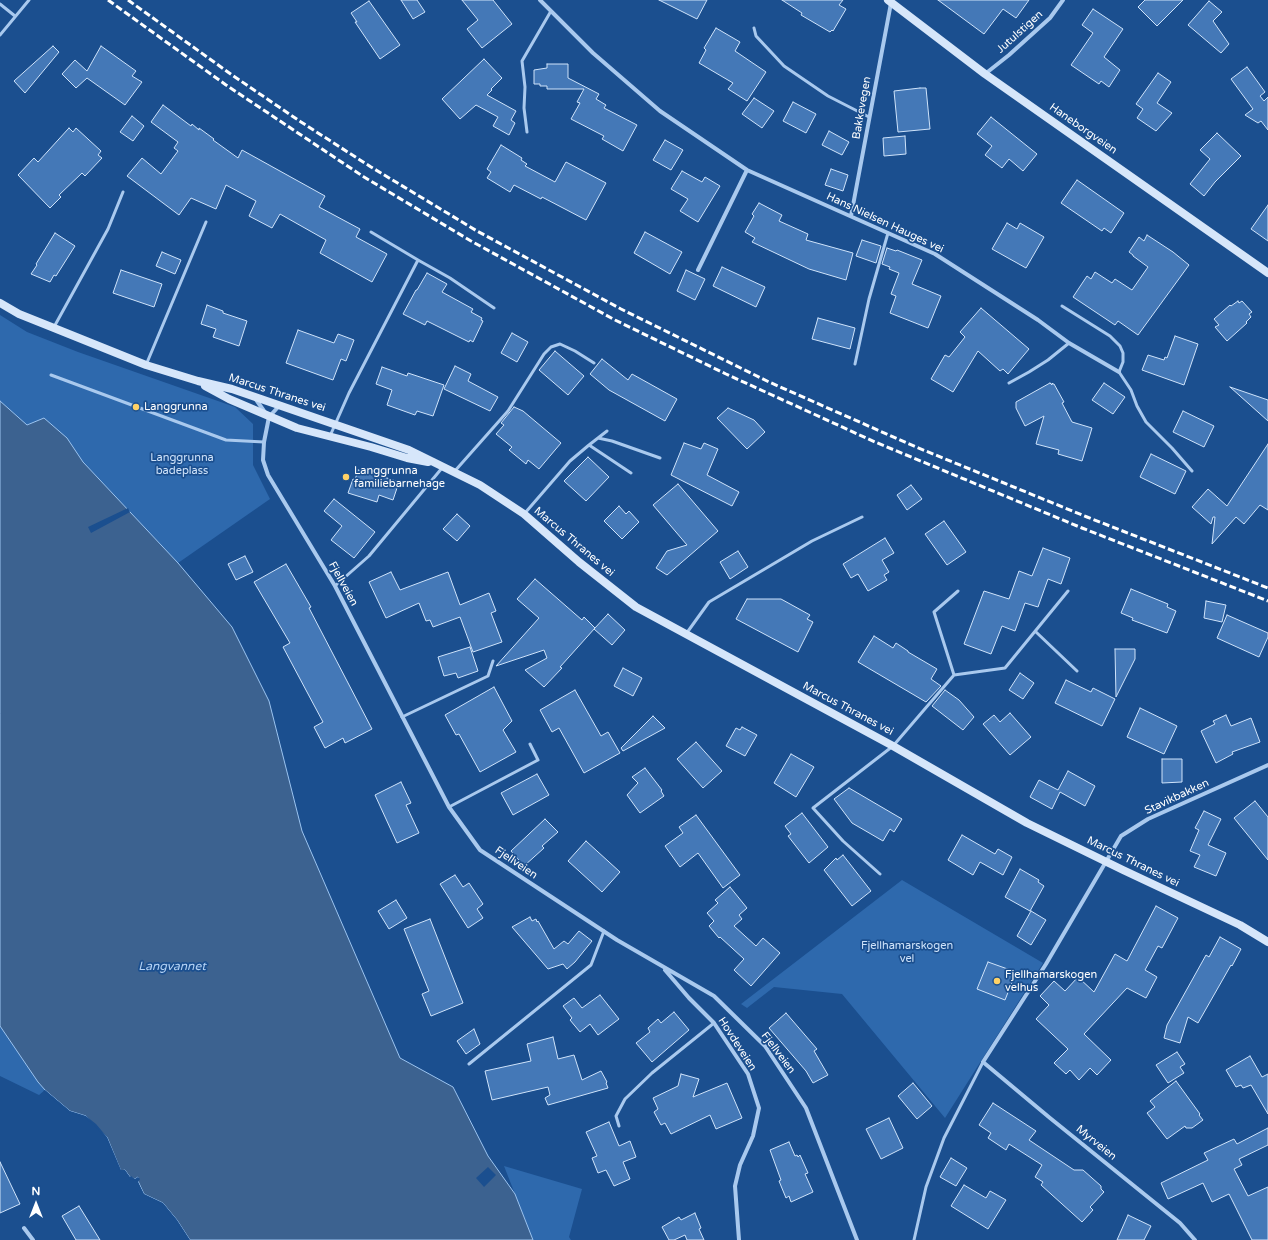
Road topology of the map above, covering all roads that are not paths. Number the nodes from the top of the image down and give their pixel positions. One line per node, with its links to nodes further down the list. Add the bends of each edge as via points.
1 (29, 0): 7 (lane)
2 (540, 0): 6 (street, Hans Nielsen Hauges vei)
3 (1063, 0): 10 (street, Jutulstigen, via 1050,18)
4 (889, 1): 10 (main road, Haneborgveien); 11 (street, Bakkevegen)
5 (0, 4): 7 (lane)
6 (551, 12): 12 (lane, via 522,61); 13 (street, Hans Nielsen Hauges vei, via 593,54 660,111)
7 (15, 16): 9 (lane)
8 (754, 28): 11 (lane, via 756,36 784,66 828,96)
9 (0, 35)
10 (985, 74): 21 (main road, Haneborgveien)
11 (869, 117): 15 (street, Bakkevegen)
12 (527, 132)
13 (747, 170): 15 (street, Hans Nielsen Hauges vei); 20 (street)
14 (123, 192): 25 (lane, via 108,229)
15 (851, 216): 18 (street, Hans Nielsen Hauges vei)
16 (206, 222): 29 (lane)
17 (371, 232): 19 (lane)
18 (888, 233): 26 (street, Hans Nielsen Hauges vei, via 935,254 1038,320); 28 (lane, via 869,299)
19 (418, 260): 24 (lane); 37 (lane)
20 (698, 270)
21 (1268, 273)
22 (0, 303): 25 (main road, Marcus Thranes vei)
23 (1062, 306): 30 (lane, via 1110,336 1120,346 1123,357)
24 (494, 308)
25 (54, 328): 29 (main road, Marcus Thranes vei)
26 (1069, 343): 30 (street, Hans Nielsen Hauges vei); 33 (lane, via 1048,360)
27 (594, 363): 45 (lane, via 560,344 551,347 508,411)
28 (855, 364)
29 (146, 365): 32 (main road, Marcus Thranes vei)
30 (1119, 372): 46 (lane, via 1131,390 1146,422)
31 (51, 375): 41 (lane, via 226,440)
32 (198, 381): 34 (main road, Marcus Thranes vei); 36 (main road, Marcus Thranes vei, via 229,399)
33 (1009, 383)
34 (255, 397): 35 (main road, Marcus Thranes vei); 36 (street)
35 (280, 405): 36 (street); 37 (main road, Marcus Thranes vei)
36 (269, 417): 39 (main road, Marcus Thranes vei, via 297,428); 41 (street, Fjellveien)
37 (335, 424): 39 (lane); 44 (main road, Marcus Thranes vei, via 409,450)
38 (607, 431): 40 (lane)
39 (330, 436): 44 (main road, Marcus Thranes vei)
40 (598, 438): 42 (lane); 43 (lane)
41 (264, 442): 50 (street, Fjellveien, via 263,460 268,475)
42 (590, 445): 47 (lane); 48 (lane, via 570,460)
43 (660, 458)
44 (440, 465): 45 (main road, Marcus Thranes vei); 50 (lane, via 369,556)
45 (454, 472): 48 (main road, Marcus Thranes vei, via 480,485)
46 (1192, 472)
47 (631, 473)
48 (524, 514): 54 (main road, Marcus Thranes vei, via 636,607)
49 (862, 517): 54 (lane, via 812,541 709,602)
50 (334, 586): 58 (street, Fjellveien)
51 (958, 591): 57 (lane, via 934,612)
52 (1068, 591): 53 (lane)
53 (1036, 632): 56 (lane); 57 (lane, via 1005,668)
54 (686, 634): 60 (main road, Marcus Thranes vei)
55 (493, 661): 58 (lane, via 488,676)
56 (1077, 671)
57 (954, 675): 60 (lane)
58 (402, 717): 62 (street, Fjellveien)
59 (530, 744): 62 (lane, via 538,760)
60 (893, 746): 63 (main road, Marcus Thranes vei, via 1027,822); 64 (lane, via 813,808 842,841)
61 (1268, 765): 63 (street, Stavikbakken, via 1148,820 1121,836)
62 (450, 807): 65 (street, Fjellveien, via 480,850)
63 (1107, 862): 66 (main road, Marcus Thranes vei, via 1240,925); 69 (street)
64 (880, 874)
65 (604, 931): 67 (street, Fjellveien); 70 (lane, via 591,965)
66 (1268, 942)
67 (663, 966): 68 (street, Hovdeveien); 75 (street, Fjellveien, via 714,996 764,1046 806,1108)
68 (714, 1023): 71 (lane, via 652,1073 625,1099 616,1116); 74 (street, Hovdeveien, via 748,1074 759,1108 753,1136 740,1165 735,1186)
69 (983, 1062): 76 (lane, via 944,1138 926,1187); 77 (street, Myrveien, via 1180,1224)
70 (469, 1064)
71 (619, 1126)
72 (24, 1228): 73 (street)
73 (32, 1240)
74 (739, 1240)
75 (857, 1240)
76 (914, 1240)
77 (1195, 1240)

